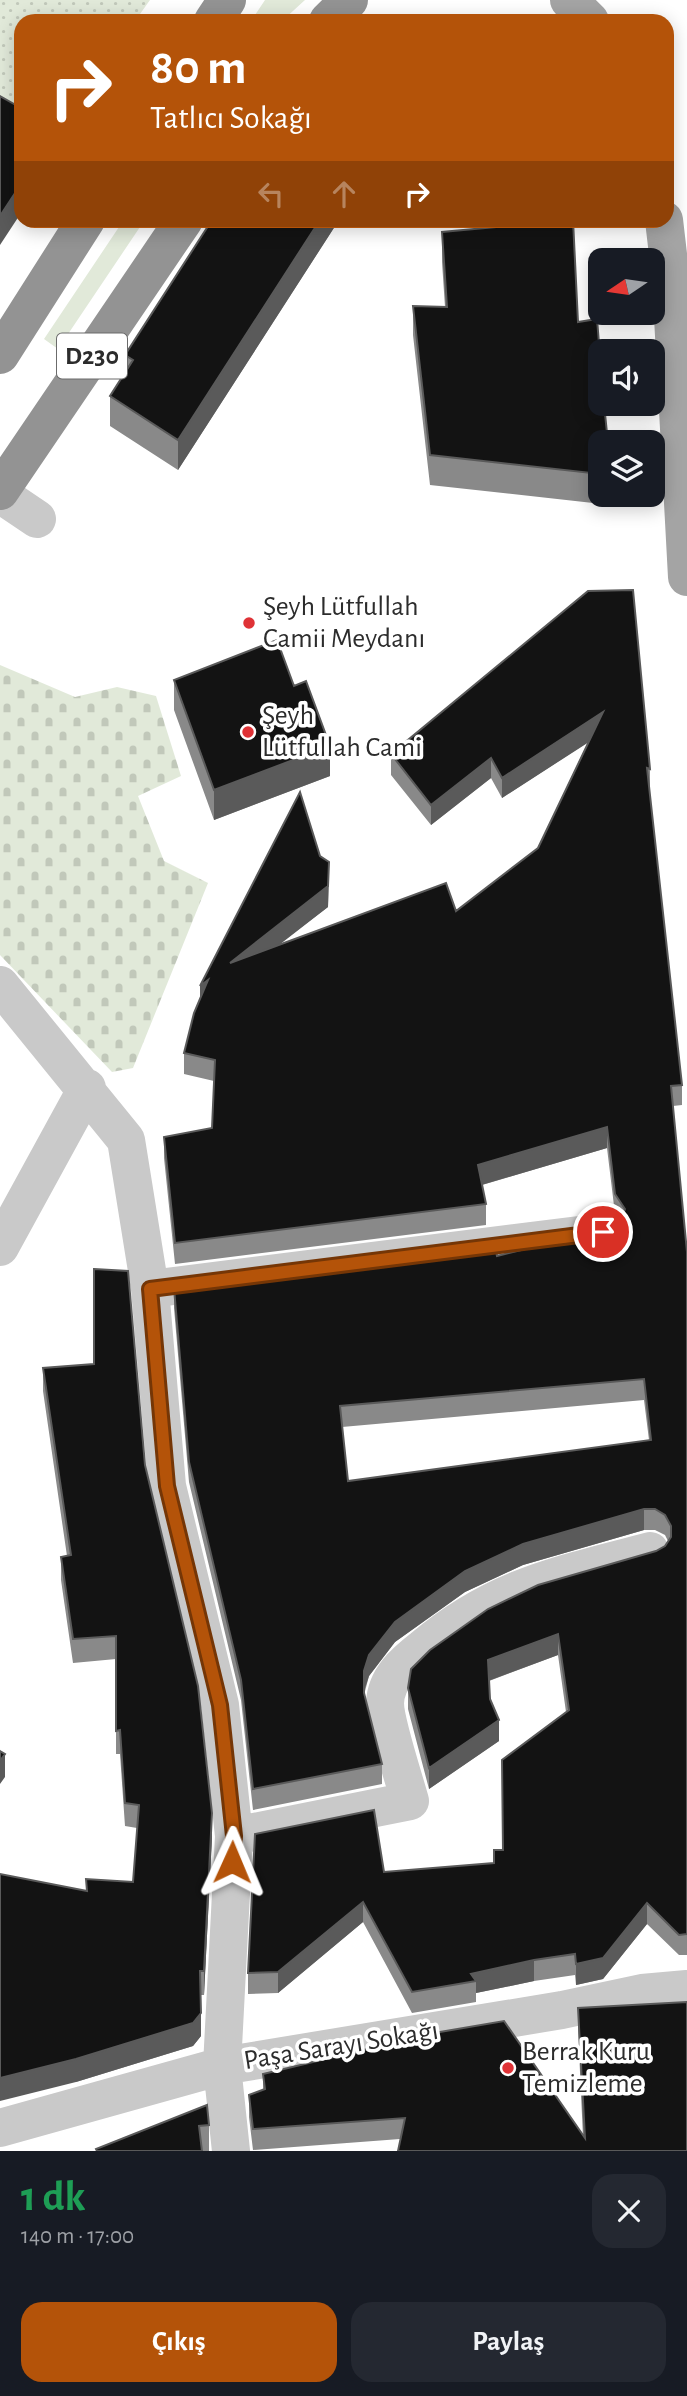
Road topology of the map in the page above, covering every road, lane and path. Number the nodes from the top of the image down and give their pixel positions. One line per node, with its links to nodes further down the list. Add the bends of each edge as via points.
1 (349, 0): 3 (highway)
2 (569, 0): 4 (main road)
3 (335, 14)
4 (583, 14)
5 (81, 228): 8 (highway, D230)
6 (179, 228): 9 (highway, D230)
7 (665, 228): 11 (main road)
8 (0, 355)
9 (0, 492): 10 (street)
10 (37, 519)
11 (687, 569)
12 (0, 985): 13 (street)
13 (87, 1088): 15 (street); 16 (street, via 126,1140)
14 (603, 1232): 16 (street)
15 (0, 1247)
16 (150, 1289): 18 (street, via 167,1486 220,1705)
17 (650, 1551): 18 (street, via 534,1582 485,1602 396,1670 385,1703 410,1801)
18 (234, 1836): 20 (street)
19 (687, 1989): 20 (street, Paşa Sarayı Sokağı)
20 (222, 2066): 21 (street, Paşa Sarayı Sokağı); 22 (street)
21 (0, 2128)
22 (232, 2151)

